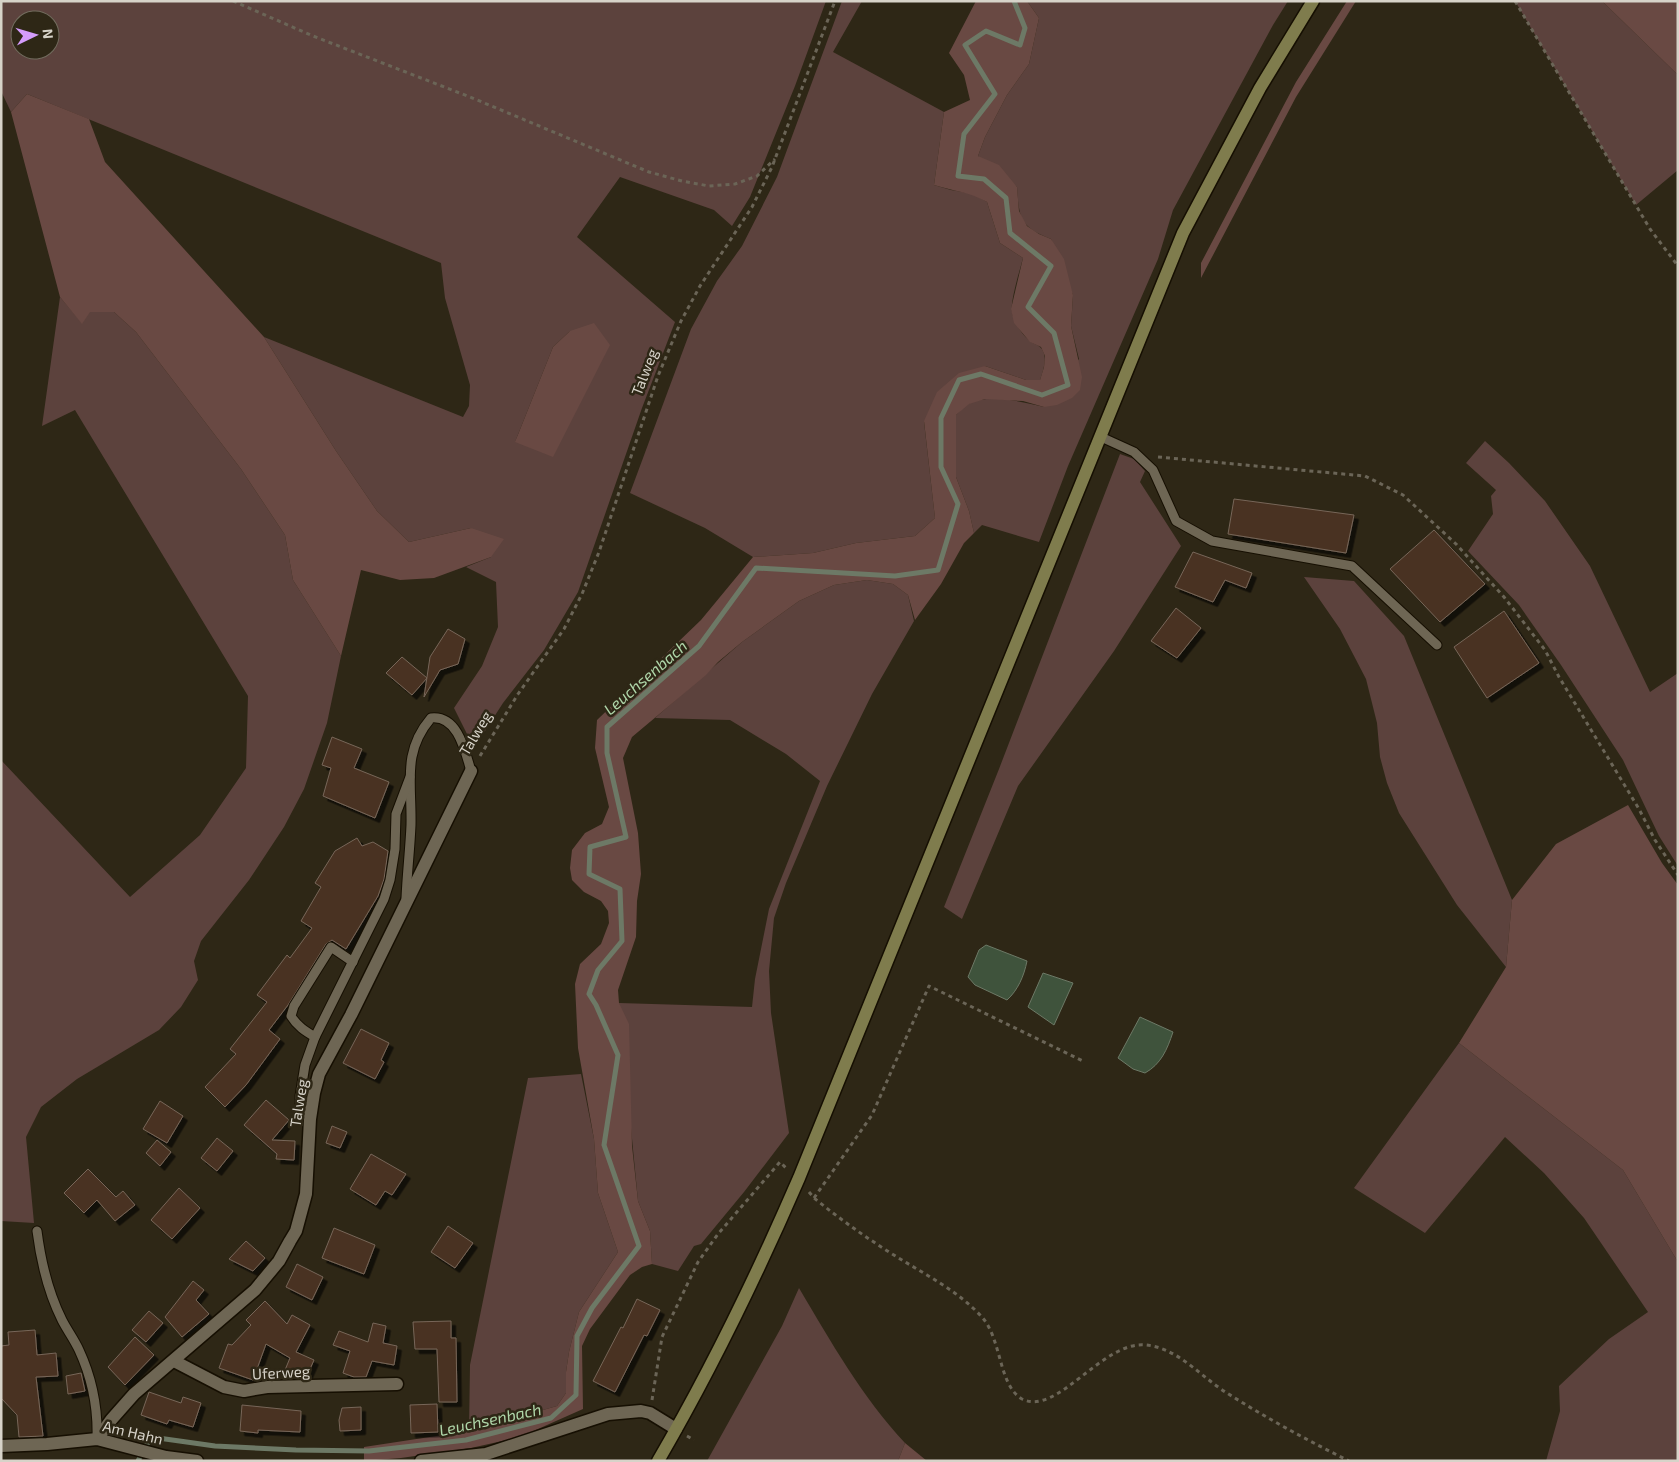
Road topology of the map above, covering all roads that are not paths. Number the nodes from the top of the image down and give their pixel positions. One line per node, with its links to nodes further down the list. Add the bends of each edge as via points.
1 (1313, 1): 2 (main road, via 1260,88 1183,234)
2 (1101, 437): 3 (lane, via 1134,452 1154,470 1176,521 1212,541 1352,566); 13 (main road, via 799,1178 743,1302)
3 (1437, 645)
4 (471, 771): 5 (lane, via 457,731 438,717 431,718 420,731 413,750); 6 (street, Talweg)
5 (410, 777): 6 (lane); 7 (lane, via 396,814 395,849 386,893)
6 (406, 903): 9 (street, Talweg, via 352,1015 319,1074)
7 (353, 962): 8 (lane); 8 (lane, via 331,947 294,1006 291,1016 294,1022)
8 (315, 1037): 9 (lane, via 305,1065 300,1096 300,1105)
9 (310, 1119): 11 (street, Talweg, via 306,1194 296,1231 255,1290)
10 (37, 1232): 14 (lane, via 40,1259 50,1290 91,1382 98,1414)
11 (174, 1361): 12 (street, Uferweg, via 224,1387 244,1390); 14 (street, Talweg, via 134,1394)
12 (397, 1384)
13 (676, 1429): 17 (street, via 641,1411 608,1414 486,1454); 18 (main road)
14 (97, 1439): 15 (street, Am Hahn); 16 (street, Am Hahn)
15 (1, 1446)
16 (196, 1461)
17 (421, 1461)
18 (658, 1461)

